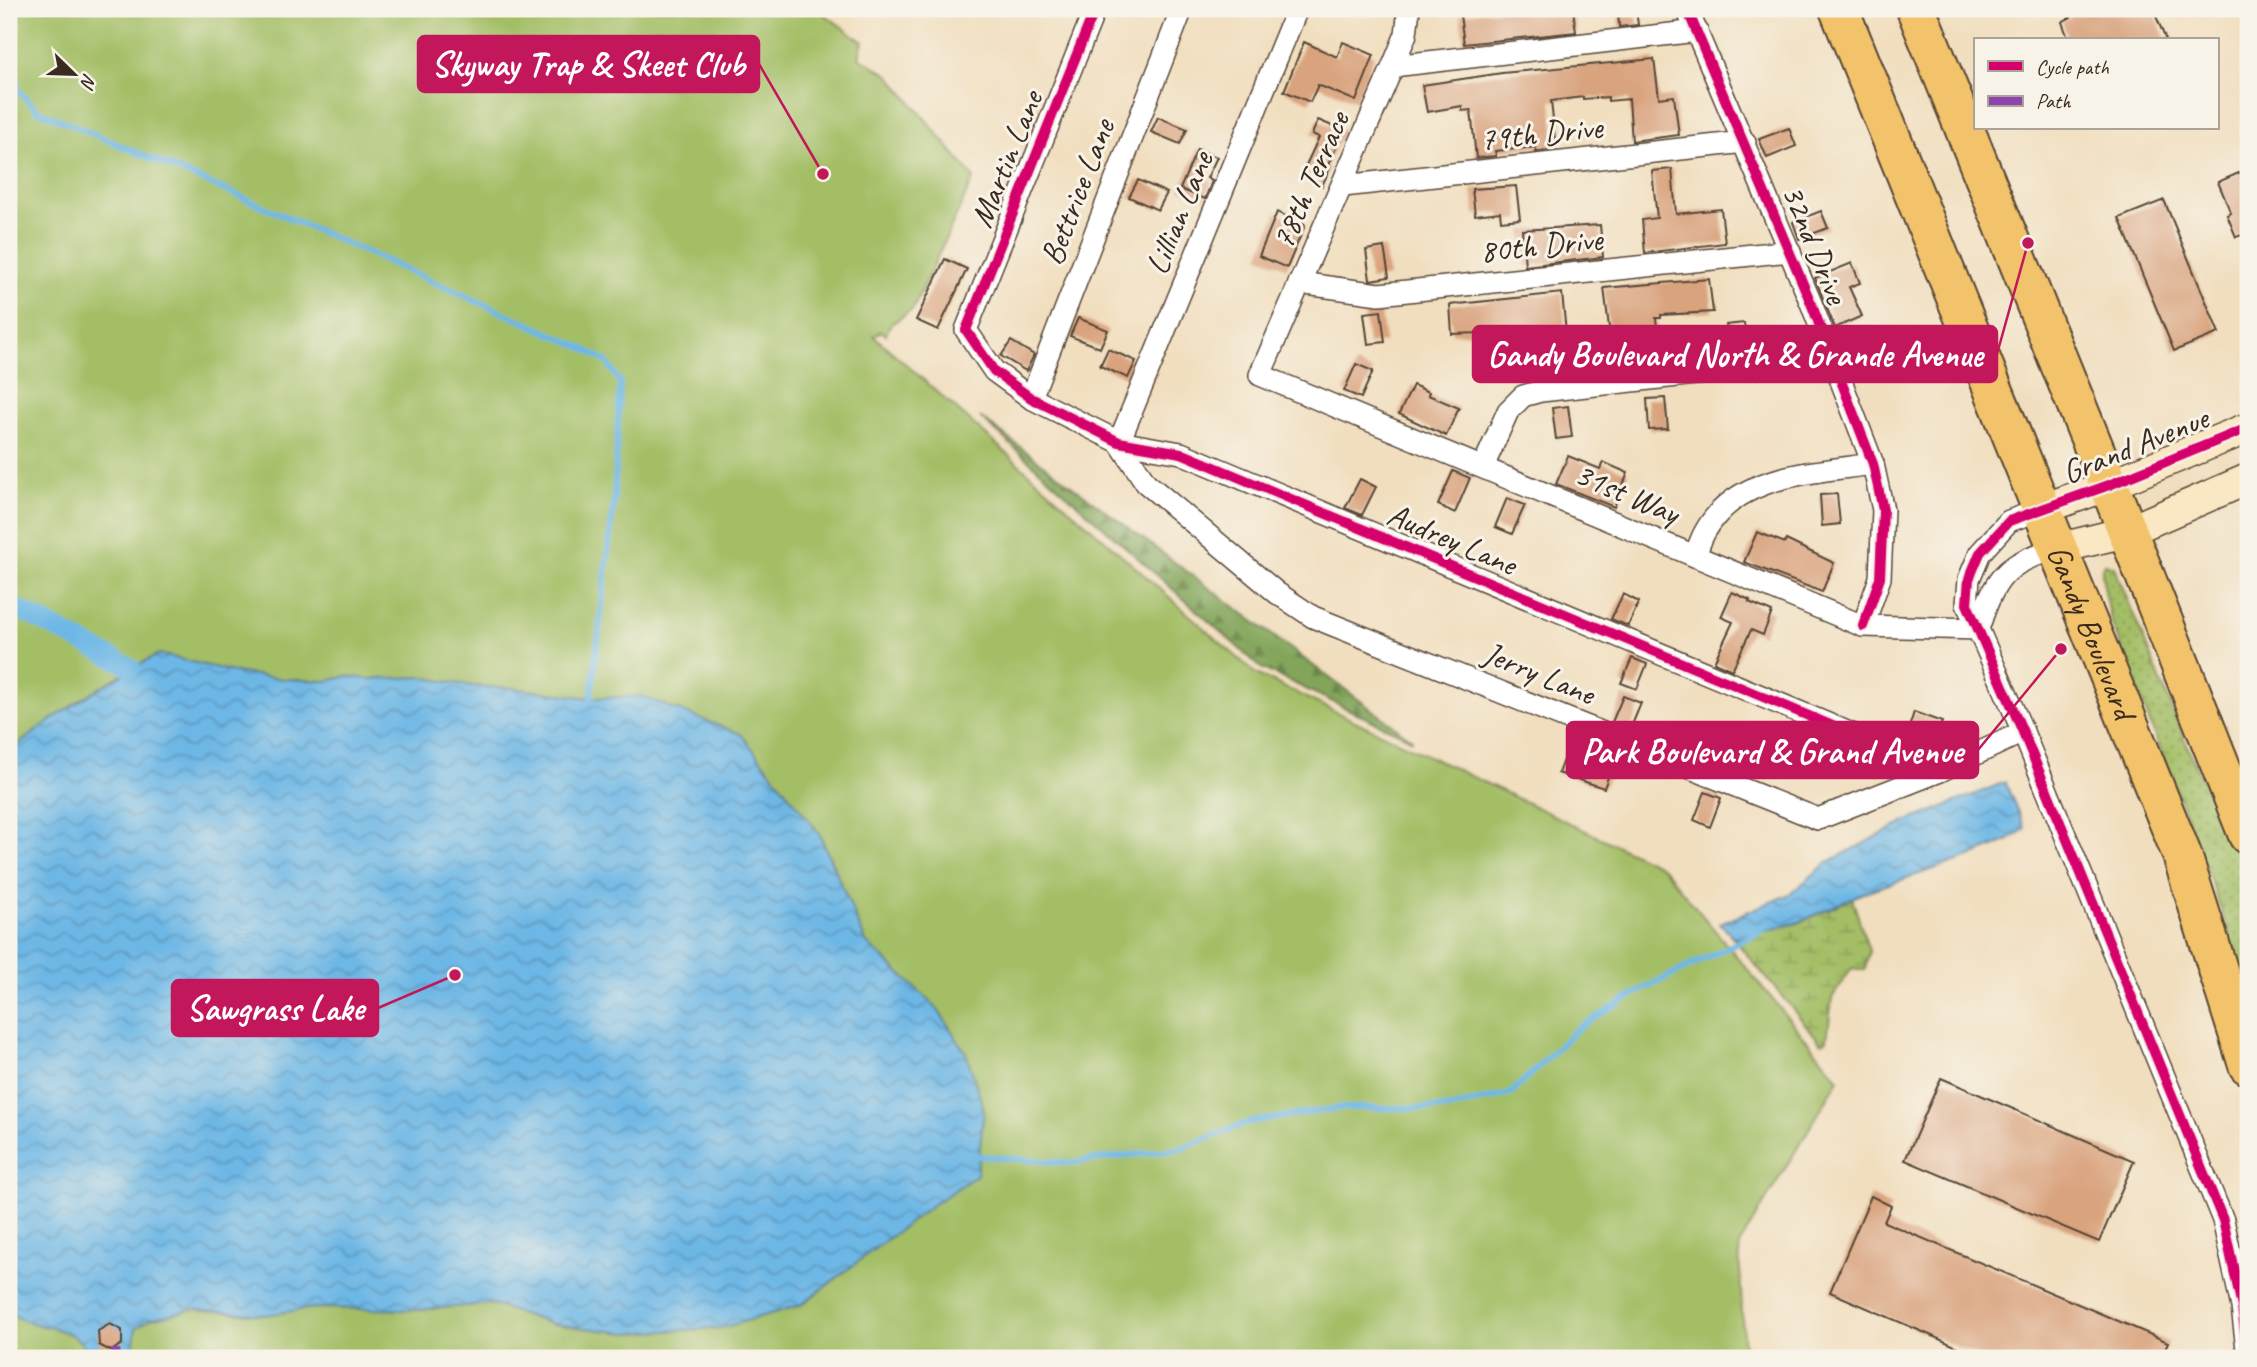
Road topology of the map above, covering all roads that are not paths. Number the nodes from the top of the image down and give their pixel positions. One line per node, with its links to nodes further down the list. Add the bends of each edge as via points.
1 (1095, 9): 14 (street, Martin Lane)
2 (1182, 9): 17 (street, Bettrice Lane)
3 (1297, 9): 19 (street, Lillian Lane)
4 (1409, 9): 9 (street, 78th Terrace, via 1406,34)
5 (1687, 9): 8 (street, 32nd Drive)
6 (1839, 9): 24 (highway, Gandy Boulevard)
7 (1916, 9): 23 (highway)
8 (1697, 32): 9 (street); 10 (street, 32nd Drive)
9 (1393, 66): 11 (street, 78th Terrace)
10 (1745, 142): 11 (street, 79th Drive); 12 (street, 32nd Drive)
11 (1343, 186): 13 (street, 78th Terrace)
12 (1790, 251): 13 (street, 80th Drive, via 1378,294); 15 (street, 32nd Drive)
13 (1299, 283): 16 (street, 78th Terrace)
14 (966, 330): 17 (street, Audrey Lane, via 994,371)
15 (1833, 359): 20 (street, 32nd Drive); 21 (street, via 1523,396 1508,411)
16 (1261, 375): 21 (street, 31st Way)
17 (1031, 398): 19 (street, Audrey Lane)
18 (2248, 428): 23 (street, Grand Avenue)
19 (1119, 442): 31 (street, Audrey Lane, via 1181,453); 31 (street, Jerry Lane, via 1146,483 1277,593 1313,617 1818,819)
20 (1873, 464): 27 (street, via 1755,486 1729,503 1706,530); 28 (street, 32nd Drive, via 1883,510 1880,578)
21 (1483, 467): 27 (street, 31st Way)
22 (2248, 479): 25 (street)
23 (2109, 485): 24 (street, Grand Avenue); 25 (highway)
24 (2040, 510): 26 (highway, Gandy Boulevard); 29 (street, via 2009,521 1980,554 1969,579 1967,604)
25 (2126, 532): 26 (street); 32 (highway)
26 (2056, 549): 29 (street, via 2030,556 2003,573 1989,595); 33 (highway, Gandy Boulevard, via 2182,855)
27 (1695, 556): 28 (street, 31st Way)
28 (1863, 626): 29 (street, 31st Way)
29 (1978, 629): 30 (street)
30 (2023, 732): 31 (street, Jerry Lane); 34 (street, via 2223,1220)
31 (1940, 771)
32 (2248, 835)
33 (2248, 1065)
34 (2248, 1357)

